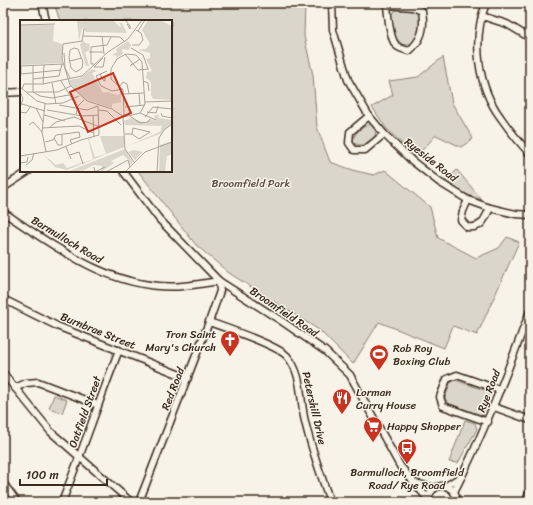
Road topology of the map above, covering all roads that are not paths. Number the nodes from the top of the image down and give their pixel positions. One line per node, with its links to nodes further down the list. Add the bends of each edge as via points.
1 (42, 3): 6 (street)
2 (332, 3): 10 (street, Ryeside Road, via 333,30 348,80)
3 (486, 3): 5 (street)
4 (387, 4): 4 (street, via 394,44 409,51 422,35 422,11 413,6)
5 (482, 16): 7 (street, via 507,24); 12 (street, via 478,50 486,89 500,118)
6 (46, 20)
7 (530, 38)
8 (20, 92): 9 (street)
9 (3, 93)
10 (369, 116): 11 (street, Ryeside Road); 11 (street, via 350,132 349,143 354,150 365,150)
11 (384, 134): 16 (street, Ryeside Road, via 439,182)
12 (530, 154)
13 (27, 172): 15 (street)
14 (124, 172): 20 (street, Broomfield Road, via 159,219)
15 (3, 188)
16 (468, 200): 17 (street, Ryeside Road); 17 (street, via 461,220 467,228 475,228 482,224)
17 (490, 208): 19 (street, Ryeside Road)
18 (3, 212): 20 (street, Barmulloch Road, via 56,247 108,275 157,286 182,286)
19 (530, 215)
20 (219, 281): 23 (street, Red Road, via 220,291); 36 (street, Broomfield Road, via 325,351 350,376 400,466)
21 (3, 299): 24 (street, Burnbrae Street, via 57,326)
22 (530, 311): 28 (street, Rye Road)
23 (209, 322): 26 (street, Red Road); 46 (street, Petershill Drive, via 274,348 290,361 296,371 304,416)
24 (119, 350): 26 (street, Burnbrae Street); 29 (street, Oatfield Street)
25 (3, 373): 27 (street)
26 (188, 378): 45 (street, Red Road)
27 (15, 388): 29 (street, via 26,383 38,382); 33 (street, via 51,432)
28 (500, 390): 30 (street, Rye Road); 32 (street, via 457,375 447,379 440,397 444,406)
29 (98, 405): 33 (street, Oatfield Street)
30 (494, 407): 31 (street); 32 (street, Rye Road)
31 (530, 420)
32 (488, 422): 34 (street, Rye Road)
33 (80, 458): 43 (street, Oatfield Street); 44 (street)
34 (462, 476): 37 (street); 40 (street, Rye Road)
35 (3, 483): 42 (street)
36 (415, 484): 38 (street); 41 (street, Broomfield Road)
37 (446, 486): 38 (street); 40 (street)
38 (435, 488): 41 (street, via 429,494)
39 (530, 490): 48 (street)
40 (454, 492): 47 (street)
41 (428, 501)
42 (17, 502)
43 (62, 502)
44 (131, 502)
45 (139, 502)
46 (330, 502)
47 (457, 502)
48 (526, 502)

